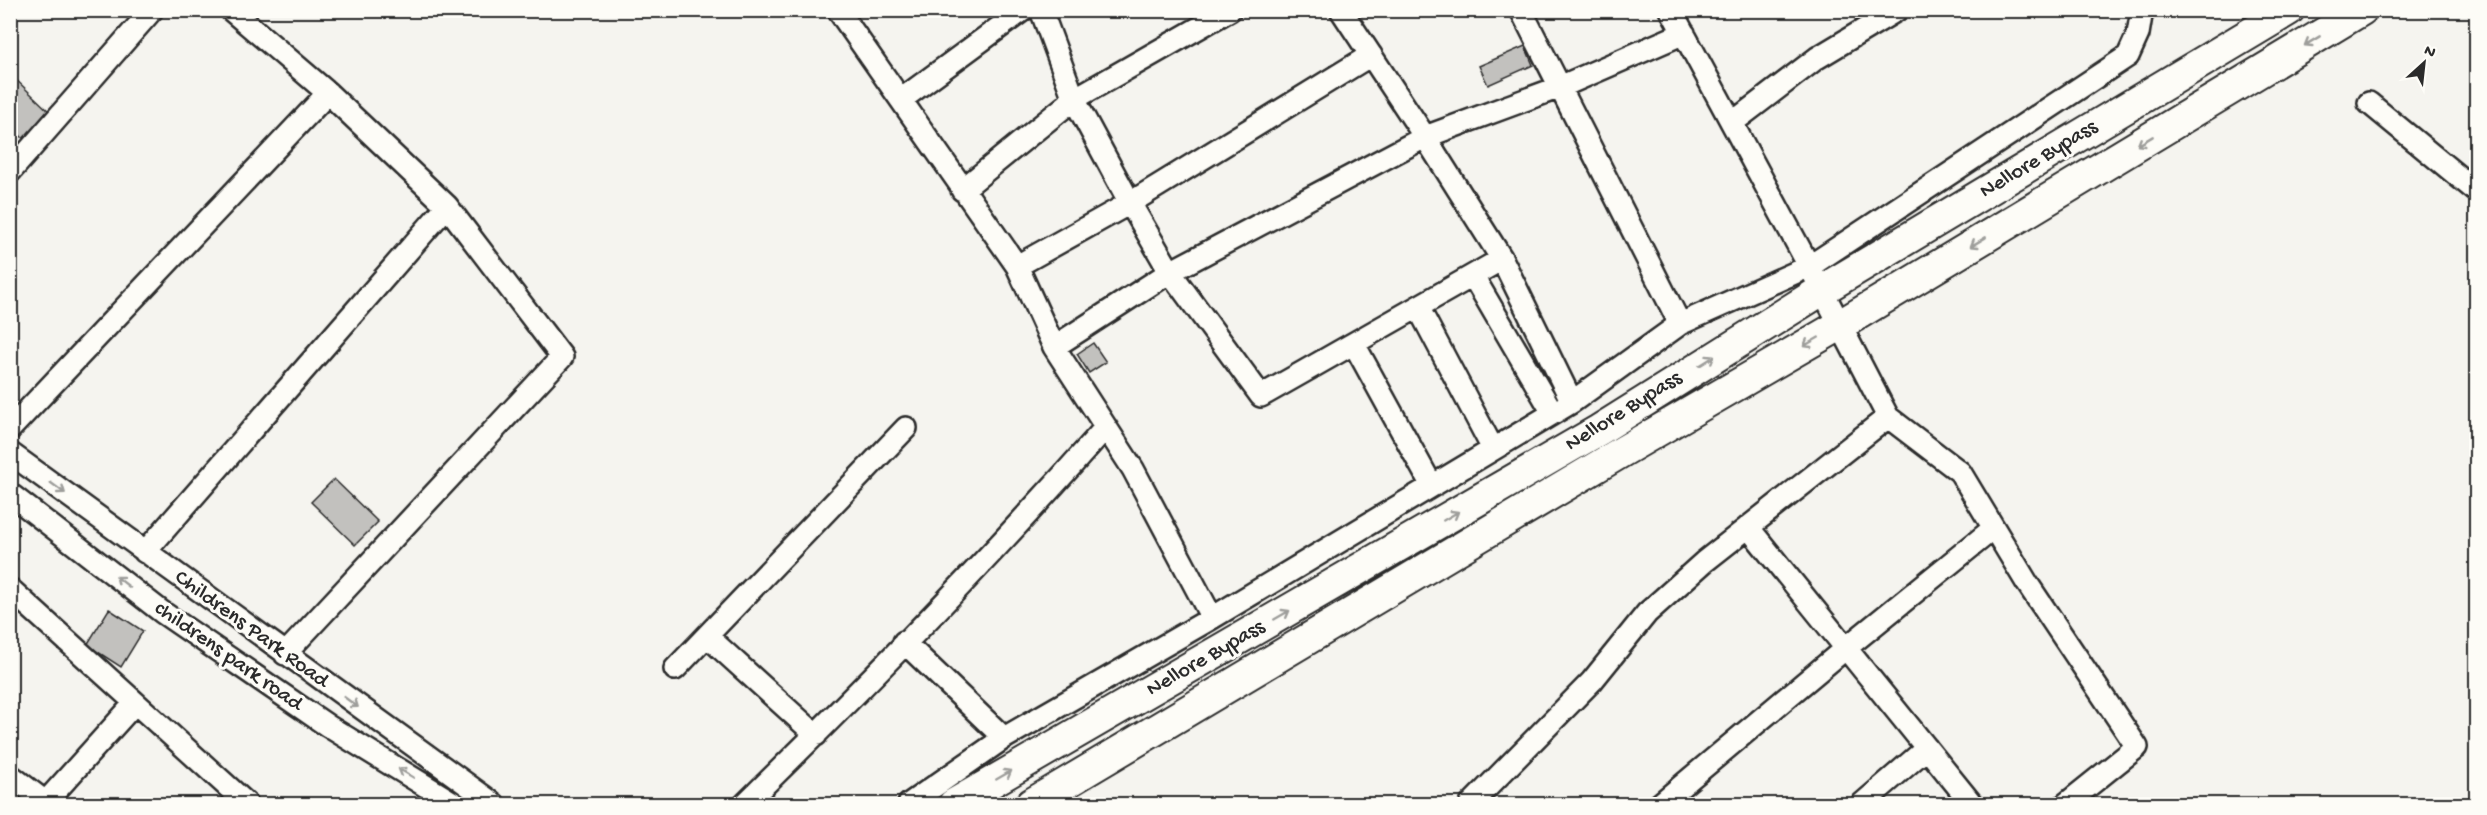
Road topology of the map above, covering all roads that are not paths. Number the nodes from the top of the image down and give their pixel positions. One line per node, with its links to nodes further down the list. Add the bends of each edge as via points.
1 (152, 10): 23 (street)
2 (231, 10): 17 (street)
3 (838, 10): 18 (street)
4 (1023, 10): 18 (street)
5 (1041, 10): 19 (street)
6 (1230, 10): 19 (street)
7 (1341, 10): 15 (street)
8 (1521, 10): 16 (street)
9 (1671, 10): 14 (street)
10 (1897, 10): 21 (street, via 1817,58)
11 (2142, 10): 32 (street, via 2138,34 2128,56)
12 (2289, 10): 32 (highway, Nellore Bypass)
13 (2362, 10): 35 (highway, Nellore Bypass, one-way to 35)
14 (1684, 33): 16 (street); 21 (street)
15 (1371, 56): 22 (street); 26 (street)
16 (1560, 87): 22 (street); 34 (street)
17 (328, 93): 27 (street); 43 (street)
18 (902, 99): 24 (street)
19 (1074, 99): 24 (street); 26 (street)
20 (2369, 103): 25 (street)
21 (1732, 123): 32 (street)
22 (1425, 137): 28 (street); 30 (street)
23 (10, 172)
24 (962, 190): 29 (street)
25 (2476, 191)
26 (1130, 203): 29 (street); 30 (street)
27 (447, 206): 50 (street); 56 (street, via 562,357)
28 (1502, 259): 31 (street); 38 (street)
29 (1017, 266): 37 (street)
30 (1170, 272): 36 (street, via 1261,396); 37 (street)
31 (1473, 276): 33 (street); 39 (street)
32 (1816, 278): 34 (street); 35 (street); 69 (highway, Nellore Bypass, one-way to 32, via 1599,430)
33 (1418, 307): 36 (street); 44 (street)
34 (1680, 324): 38 (street)
35 (1840, 326): 40 (street); 70 (highway, Nellore Bypass, one-way to 70)
36 (1354, 344): 46 (street)
37 (1054, 347): 41 (street)
38 (1572, 402): 39 (street)
39 (1553, 413): 44 (street)
40 (1888, 417): 48 (street); 49 (street, via 1960,472)
41 (1106, 427): 52 (street, via 1133,469); 54 (street)
42 (906, 428): 53 (street)
43 (10, 429)
44 (1493, 449): 46 (street)
45 (10, 453): 50 (street, Childrens Park Road, one-way to 50)
46 (1432, 486): 52 (street)
47 (10, 494): 65 (street, childrens park road, one-way to 47, via 328,726 162,612)
48 (1748, 527): 55 (street); 71 (street, via 1647,613 1592,681)
49 (1994, 528): 55 (street); 75 (street, via 2137,747)
50 (145, 552): 56 (street, Childrens Park Road)
51 (10, 589): 58 (street)
52 (1212, 618): 60 (street)
53 (706, 636): 57 (street); 59 (street)
54 (904, 642): 59 (street); 60 (street)
55 (1846, 648): 61 (street); 72 (street)
56 (285, 654): 66 (street, Childrens Park Road, one-way to 66)
57 (675, 669)
58 (135, 703): 63 (street); 64 (street)
59 (816, 735): 67 (street)
60 (1004, 738): 68 (street)
61 (1927, 748): 73 (street); 74 (street)
62 (10, 775): 63 (street)
63 (46, 804)
64 (247, 804)
65 (455, 804)
66 (494, 804)
67 (745, 804)
68 (909, 804)
69 (954, 804)
70 (1031, 804)
71 (1471, 804)
72 (1660, 804)
73 (1862, 804)
74 (1972, 804)
75 (2066, 804)

